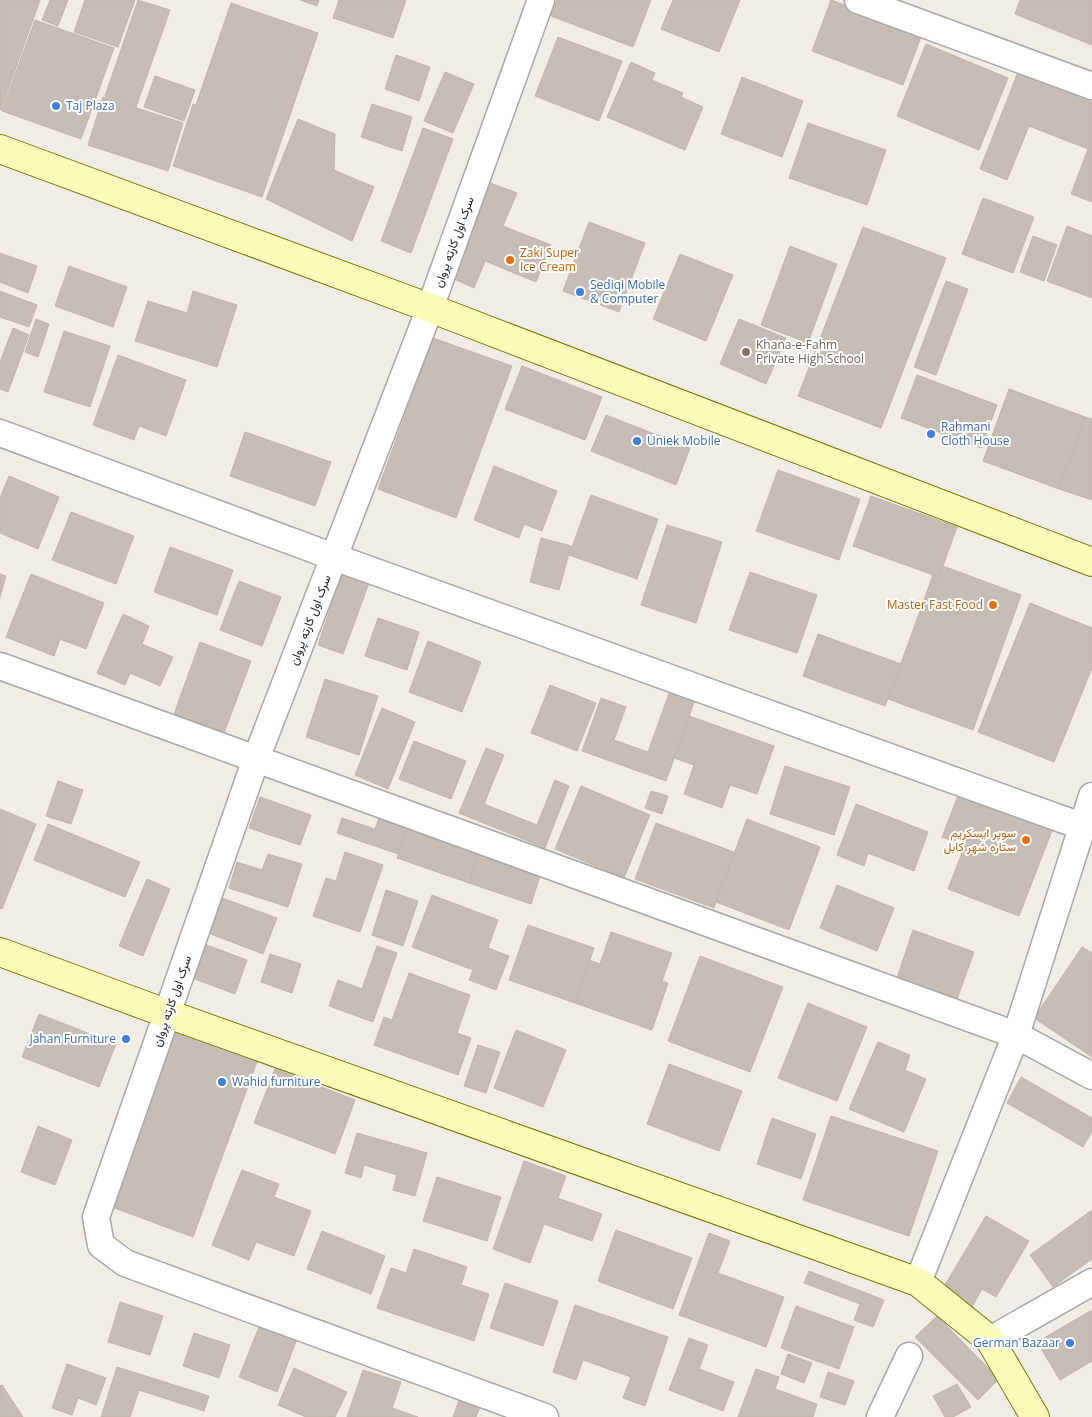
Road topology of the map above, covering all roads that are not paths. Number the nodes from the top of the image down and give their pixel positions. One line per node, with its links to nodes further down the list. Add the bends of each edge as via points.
1 (541, 0): 5 (street, سرک اول کارته پروان)
2 (858, 0): 3 (street)
3 (1092, 86)
4 (0, 149): 5 (main road)
5 (430, 308): 7 (street, سرک اول کارته پروان); 8 (main road)
6 (0, 433): 7 (street)
7 (334, 558): 10 (street, سرک اول کارته پروان); 12 (street)
8 (1092, 562)
9 (0, 666): 10 (street)
10 (256, 759): 14 (street, سرک اول کارته پروان); 15 (street)
11 (1092, 796): 12 (street)
12 (1081, 826): 15 (street)
13 (0, 952): 14 (main road)
14 (168, 1014): 17 (main road); 21 (street, سرک اول کارته پروان, via 96,1217 101,1245 125,1263)
15 (1016, 1035): 16 (street); 17 (street)
16 (1092, 1076)
17 (918, 1282): 19 (main road)
18 (1092, 1282): 19 (street)
19 (990, 1340): 23 (main road)
20 (909, 1356): 22 (street)
21 (545, 1417)
22 (880, 1417)
23 (1035, 1417)

